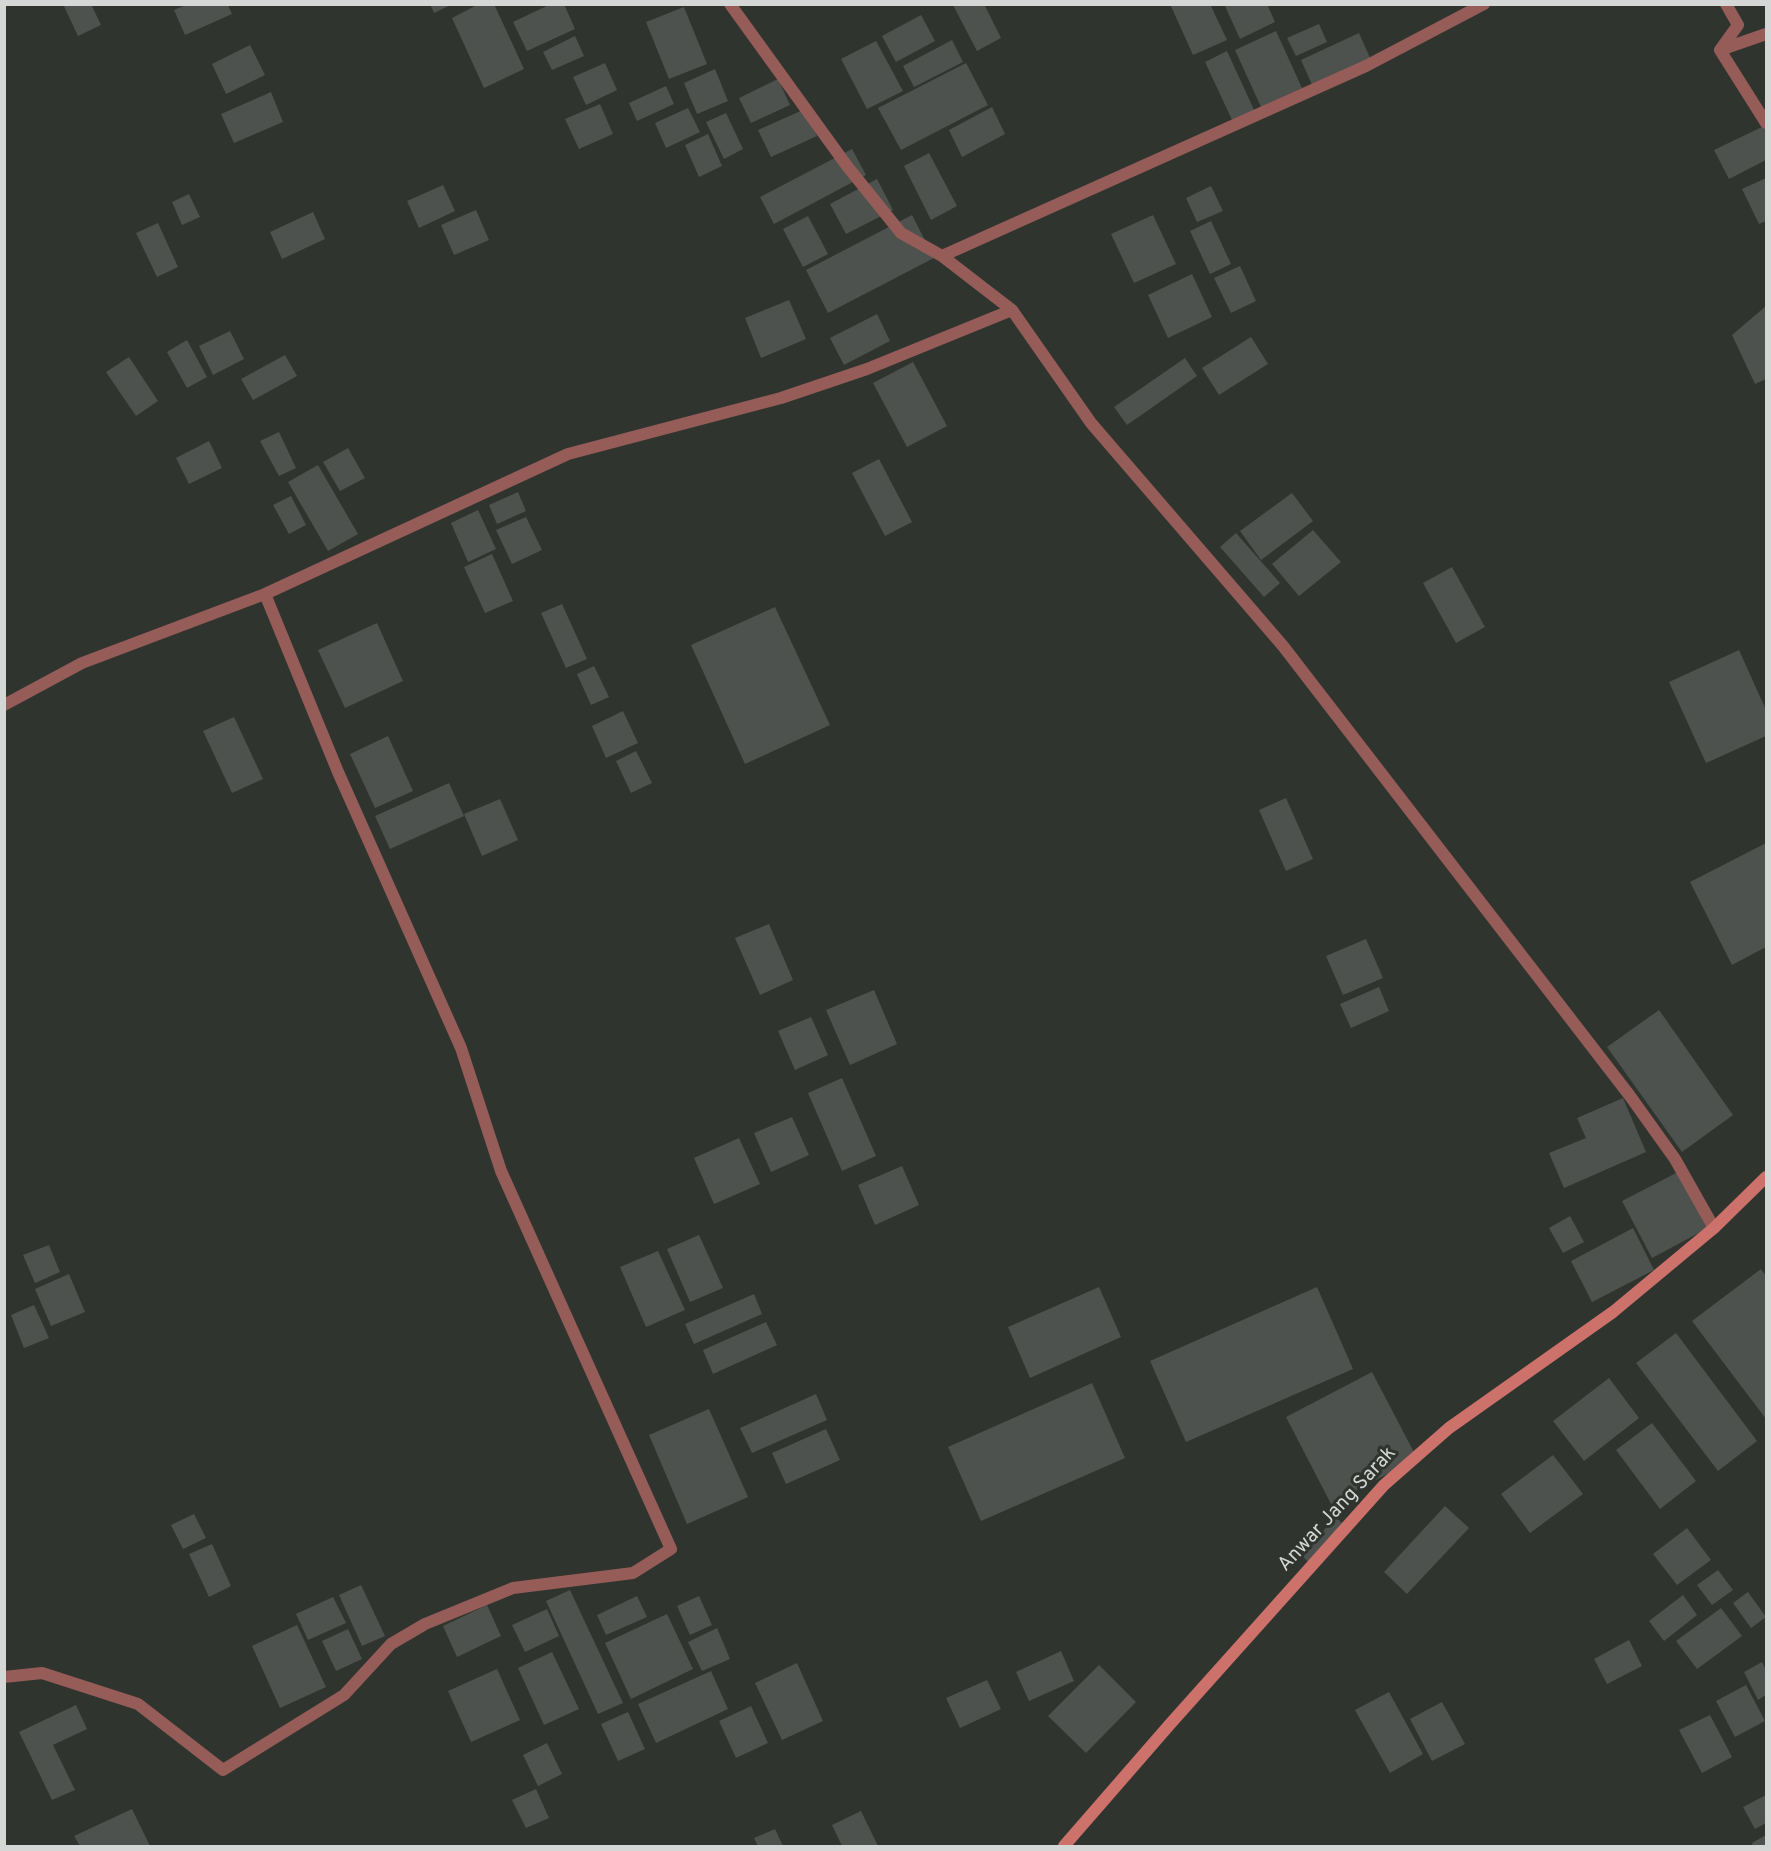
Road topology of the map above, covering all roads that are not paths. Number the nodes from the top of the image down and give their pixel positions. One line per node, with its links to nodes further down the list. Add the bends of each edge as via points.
1 (730, 4): 7 (street, via 847,166 901,233)
2 (1484, 4): 7 (street, via 1366,66)
3 (1726, 4): 5 (street, via 1738,26)
4 (1767, 34): 5 (street)
5 (1720, 50): 6 (street)
6 (1767, 123)
7 (942, 256): 8 (street)
8 (1012, 310): 9 (street, via 867,369 781,398 568,454); 12 (street, via 1091,423 1283,646 1630,1096 1675,1160)
9 (265, 594): 10 (street, via 82,663); 13 (street, via 338,772 461,1048 501,1170 671,1549 633,1573 513,1588 425,1624 391,1644 344,1695 223,1770 138,1704 42,1674)
10 (4, 705)
11 (1767, 1178): 12 (main road, Anwar Jang Sarak)
12 (1714, 1228): 14 (main road, Anwar Jang Sarak, via 1612,1312 1449,1428 1384,1485)
13 (4, 1677)
14 (1064, 1846)

